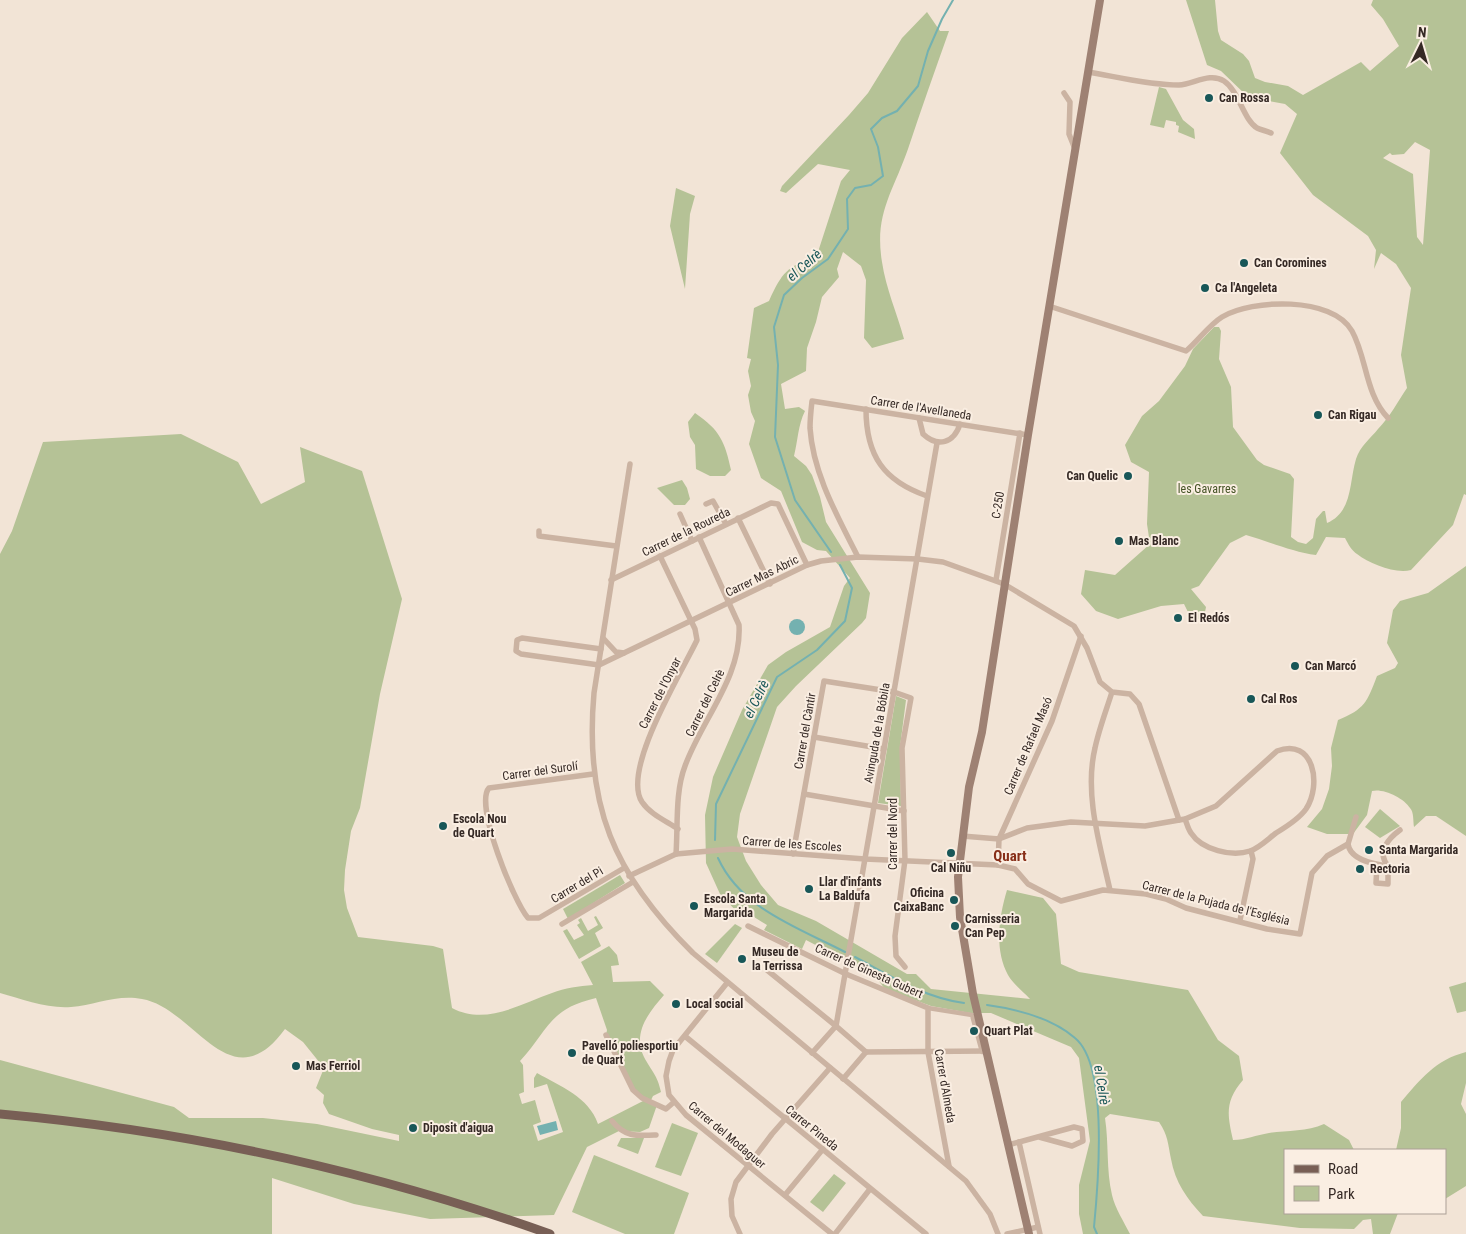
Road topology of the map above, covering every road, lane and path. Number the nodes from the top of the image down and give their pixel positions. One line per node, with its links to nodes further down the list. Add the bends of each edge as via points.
1 (1100, 0): 2 (main road, C-250)
2 (1088, 72): 4 (street, via 1174,84 1216,78 1231,88 1256,127); 5 (main road, C-250)
3 (1064, 93): 5 (street, via 1070,102 1069,134)
4 (1271, 133)
5 (1075, 149): 6 (main road, C-250)
6 (1049, 306): 9 (street, via 1186,351 1221,318 1239,310 1278,305 1324,309 1336,315 1352,332 1380,410); 11 (main road, C-250)
7 (866, 409): 8 (street, Carrer de l'Avellaneda); 14 (street, via 868,442 880,464 895,481); 24 (street, Carrer de l'Avellaneda, via 812,401 810,428 816,461 830,504)
8 (919, 418): 10 (street, Carrer de l'Avellaneda); 12 (street, via 923,434)
9 (1388, 418)
10 (960, 424): 11 (street, Carrer de l'Avellaneda); 12 (street, via 957,434 951,439)
11 (1024, 434): 28 (street, C-250); 30 (main road, C-250)
12 (937, 443): 14 (street, Avinguda de la Bóbila)
13 (630, 464): 22 (street)
14 (927, 496): 25 (street, Avinguda de la Bóbila)
15 (706, 504): 18 (street, via 713,501)
16 (680, 514): 21 (street)
17 (738, 518): 18 (street, Carrer de la Roureda); 26 (street, Carrer de la Roureda, via 771,503 778,504); 29 (street)
18 (726, 524): 20 (street, Carrer de la Roureda)
19 (539, 531): 22 (street, via 539,536)
20 (699, 537): 21 (street, Carrer de la Roureda); 31 (street, Carrer del Celrè)
21 (692, 541): 23 (street, Carrer de la Roureda)
22 (616, 546): 27 (street)
23 (660, 556): 27 (street, Carrer de la Roureda); 32 (street, Carrer de l'Onyar)
24 (858, 557): 25 (street, Carrer Mas Abric); 26 (street, Carrer Mas Abric)
25 (918, 559): 28 (street, Carrer Mas Abric, via 943,562); 38 (street, Avinguda de la Bóbila)
26 (807, 565): 29 (street, Carrer Mas Abric)
27 (611, 580): 34 (street)
28 (996, 580): 30 (street, Carrer Mas Abric)
29 (770, 584): 31 (street, Carrer Mas Abric)
30 (1004, 584): 33 (street, Carrer Mas Abric, via 1074,626); 51 (main road, C-250, via 982,732)
31 (730, 603): 32 (street, Carrer Mas Abric); 49 (street, Carrer del Celrè, via 740,625 740,640 732,671 684,767)
32 (692, 622): 36 (street, Carrer Mas Abric); 49 (street, Carrer de l'Onyar, via 698,640 649,735 640,760 638,779 641,801 650,812)
33 (1081, 636): 39 (street, via 1095,674); 52 (street, Carrer de Rafael Masó, via 1052,720)
34 (603, 638): 35 (street); 36 (street, via 616,652)
35 (601, 649): 37 (street); 37 (street, via 522,638 517,640 516,651 521,654)
36 (624, 653): 37 (street, Carrer Mas Abric)
37 (599, 664): 42 (street, via 591,728)
38 (894, 692): 40 (street, Carrer del Càntir, via 824,680); 41 (street, Avinguda de la Bóbila); 45 (street, Carrer del Nord, via 911,698 902,748)
39 (1112, 692): 47 (street, via 1130,694 1139,704); 48 (street, via 1094,750)
40 (814, 737): 41 (street); 43 (street, Carrer del Càntir)
41 (884, 749): 44 (street, Avinguda de la Bóbila)
42 (593, 774): 63 (street, via 608,834); 67 (street, Carrer del Surolí, via 489,788 485,797 507,878 523,912 528,918)
43 (804, 794): 44 (street); 56 (street, Carrer del Càntir)
44 (874, 806): 45 (street); 57 (street, Avinguda de la Bóbila)
45 (904, 811): 58 (street, Carrer del Nord)
46 (1356, 817): 53 (street)
47 (1182, 820): 48 (street, via 1145,826); 54 (street, via 1191,834 1208,848 1229,852); 54 (street, via 1216,806 1277,751 1288,747 1301,751 1309,760 1314,774 1313,791 1306,809 1289,825)
48 (1095, 824): 52 (street, via 1071,822 1027,828); 66 (street)
49 (678, 829): 55 (street, Carrer del Celrè)
50 (1400, 830): 62 (street, via 1385,844)
51 (962, 836): 52 (street); 59 (main road, C-250)
52 (999, 838): 60 (street, Carrer de Rafael Masó)
53 (1348, 844): 61 (street, via 1351,853); 68 (street, Carrer de la Pujada de l'Església, via 1327,856 1312,873 1300,934 1267,929)
54 (1251, 850): 68 (street)
55 (676, 854): 56 (street, Carrer de les Escoles, via 732,849); 64 (street, Carrer de les Escoles)
56 (793, 854): 57 (street, Carrer de les Escoles)
57 (865, 859): 58 (street, Carrer de les Escoles); 73 (street, Avinguda de la Bóbila)
58 (905, 860): 59 (street, Carrer de les Escoles); 71 (street, Carrer del Nord, via 895,936 896,956)
59 (960, 862): 60 (street, Carrer de la Pujada de l'Església); 81 (main road, C-250, via 960,916)
60 (998, 865): 66 (street, Carrer de la Pujada de l'Església, via 1015,869 1028,884 1061,901)
61 (1378, 865): 62 (street); 62 (street, via 1376,883 1388,884)
62 (1388, 866)
63 (624, 868): 64 (street); 67 (street, Carrer del Pi)
64 (629, 876): 65 (street)
65 (633, 882): 69 (street); 74 (street, via 657,915)
66 (1110, 890): 68 (street, Carrer de la Pujada de l'Església, via 1166,899 1186,908)
67 (539, 918)
68 (1240, 920)
69 (562, 924)
70 (748, 926): 73 (street, Carrer de Ginesta Gubert)
71 (905, 966)
72 (767, 970): 76 (street)
73 (846, 974): 75 (street, Carrer de Ginesta Gubert); 76 (street, Avinguda de la Bóbila)
74 (728, 983): 78 (street, Carrer del Modaguer); 82 (street)
75 (928, 1008): 80 (street, Carrer d'Almeda); 81 (street, via 972,1015)
76 (836, 1026): 79 (street); 82 (street)
77 (606, 1034): 85 (street, via 633,1090 666,1109)
78 (686, 1037): 85 (street, Carrer del Modaguer, via 673,1050 669,1061 667,1088); 87 (street, Carrer Pineda)
79 (866, 1052): 80 (street); 84 (street)
80 (928, 1052): 81 (street); 95 (street, Carrer d'Almeda)
81 (984, 1052): 92 (main road, C-250)
82 (812, 1053): 83 (street)
83 (830, 1068): 84 (street); 87 (street)
84 (843, 1079): 95 (street)
85 (674, 1102): 94 (street, Carrer del Modaguer)
86 (0, 1114): 98 (main road, via 130,1129 259,1151 413,1189)
87 (785, 1119): 93 (street, Carrer Pineda); 94 (street)
88 (612, 1121): 89 (street, via 624,1134)
89 (656, 1135)
90 (1039, 1137): 90 (street, via 1074,1126 1082,1129 1084,1141 1072,1146); 91 (street)
91 (1019, 1142): 92 (street); 99 (street)
92 (1008, 1145): 100 (main road, C-250)
93 (822, 1149): 96 (street, Carrer Pineda); 97 (street)
94 (748, 1166): 97 (street, Carrer del Modaguer); 103 (street, via 736,1182 731,1199 735,1225)
95 (949, 1166): 106 (street, via 979,1197)
96 (870, 1189): 104 (street); 105 (street, Carrer Pineda)
97 (785, 1195): 104 (street, Carrer del Modaguer)
98 (498, 1216): 101 (main road, via 509,1224); 102 (main road)
99 (1038, 1227): 100 (street); 108 (street)
100 (1029, 1232): 107 (street)
101 (537, 1234)
102 (550, 1234)
103 (740, 1234)
104 (834, 1234)
105 (926, 1234)
106 (998, 1234)
107 (1007, 1234)
108 (1040, 1234)

